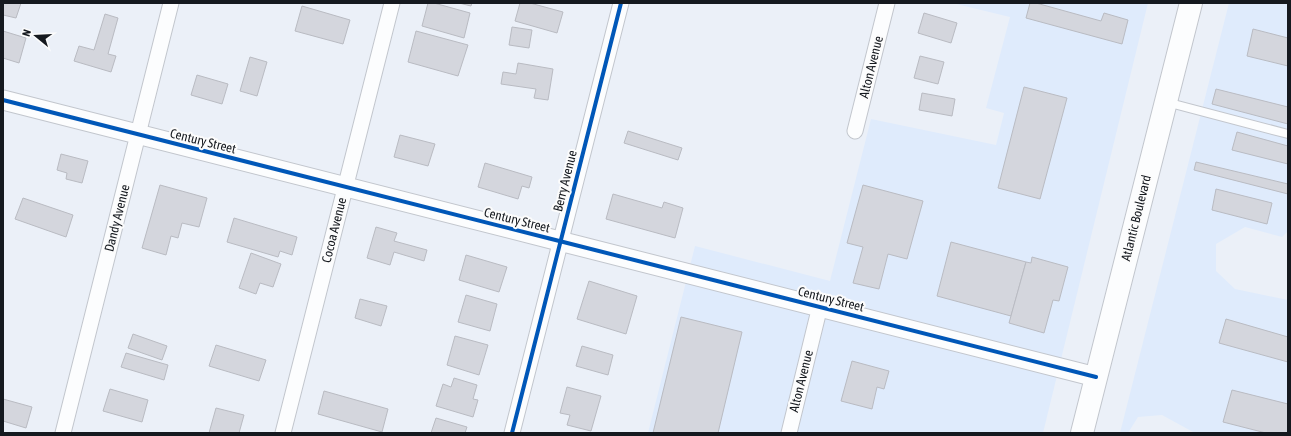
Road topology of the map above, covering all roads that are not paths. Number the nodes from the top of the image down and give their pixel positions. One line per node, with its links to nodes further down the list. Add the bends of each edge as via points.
1 (171, 3): 10 (street, Dandy Avenue)
2 (392, 3): 11 (street, Cocoa Avenue)
3 (621, 3): 12 (street, Berry Avenue)
4 (887, 3): 8 (street, Alton Avenue)
5 (1191, 3): 7 (main road, Atlantic Boulevard)
6 (3, 100): 10 (street, Century Street)
7 (1166, 102): 9 (lane); 14 (main road, Atlantic Boulevard)
8 (855, 131)
9 (1288, 134)
10 (138, 135): 11 (street, Century Street); 15 (street, Dandy Avenue)
11 (345, 187): 12 (street, Century Street); 16 (street, Cocoa Avenue)
12 (560, 242): 13 (street, Century Street); 17 (street, Berry Avenue)
13 (820, 306): 14 (street, Century Street); 18 (street, Alton Avenue)
14 (1096, 377): 19 (main road, Atlantic Boulevard)
15 (63, 433)
16 (283, 433)
17 (512, 433)
18 (788, 433)
19 (1082, 433)

